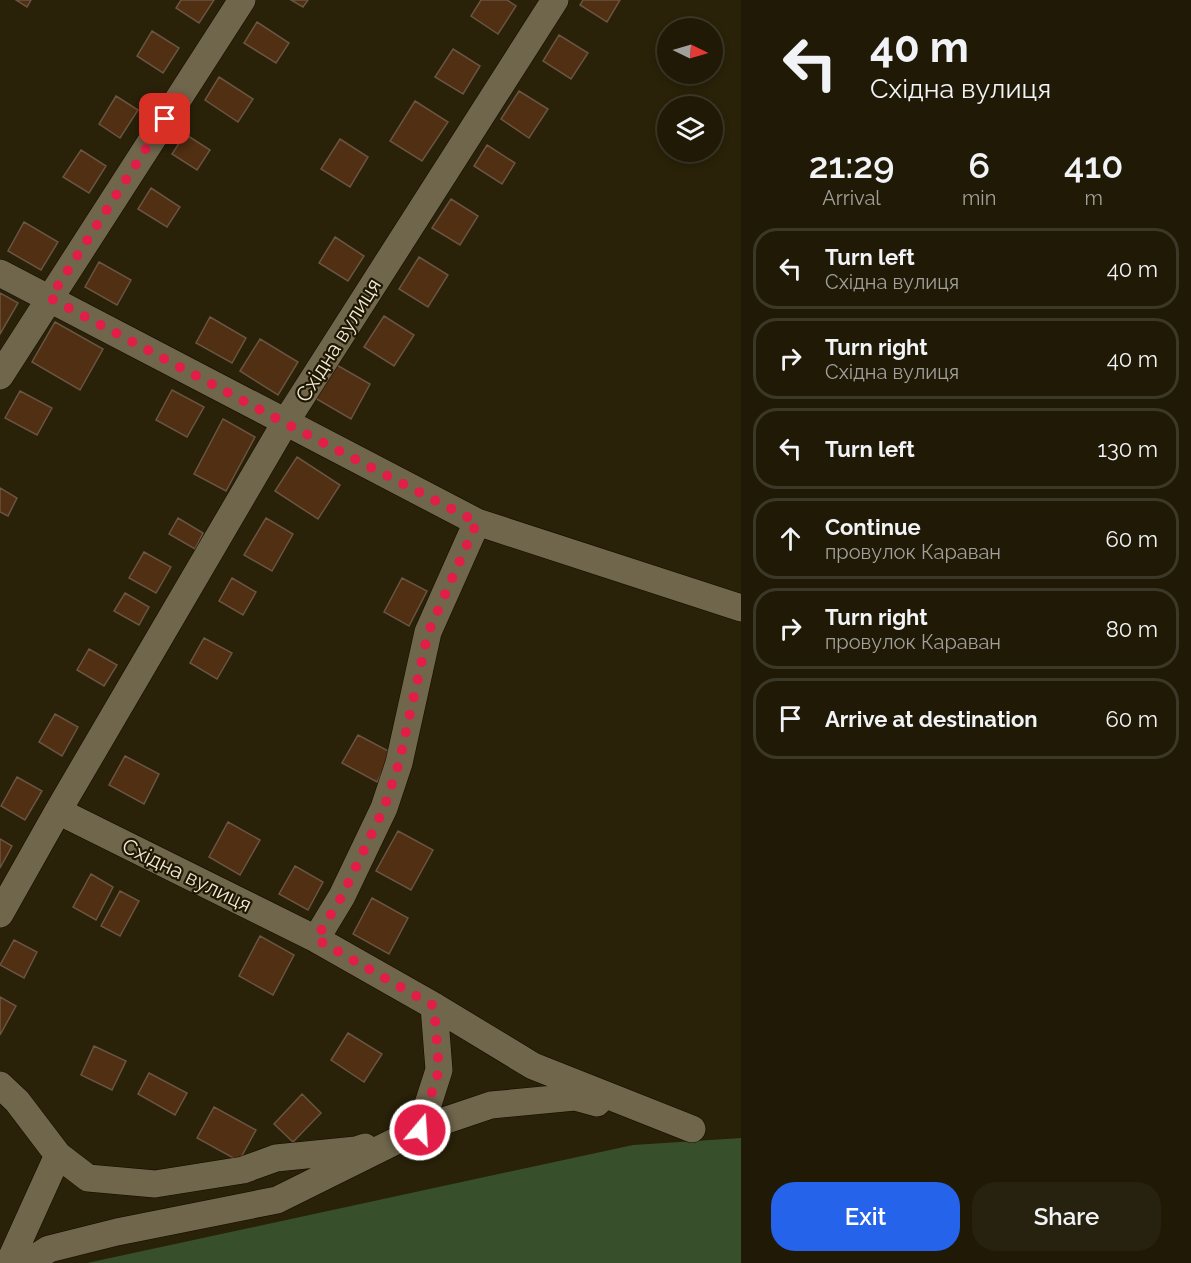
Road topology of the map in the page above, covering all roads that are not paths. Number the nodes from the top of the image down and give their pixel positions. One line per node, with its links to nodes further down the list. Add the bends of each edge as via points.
1 (242, 0): 4 (street)
2 (555, 0): 6 (street, Східна вулиця)
3 (0, 273): 4 (street)
4 (50, 298): 5 (street); 6 (street)
5 (0, 376)
6 (285, 423): 7 (street); 9 (street, Східна вулиця)
7 (477, 522): 8 (street); 11 (street, via 428,633 399,763 384,808 342,896)
8 (741, 608)
9 (58, 810): 10 (street, Східна вулиця); 11 (street, Східна вулиця)
10 (0, 914)
11 (316, 939): 12 (street, Східна вулиця)
12 (434, 1006): 14 (street, via 439,1070); 14 (street, Східна вулиця, via 533,1066 692,1129 575,1097 491,1105)
13 (0, 1084): 15 (street)
14 (420, 1130): 15 (street, via 357,1150 276,1158 243,1170 155,1184 88,1178); 17 (street, via 277,1200 49,1249)
15 (58, 1155): 16 (street)
16 (9, 1263)
17 (27, 1263)

